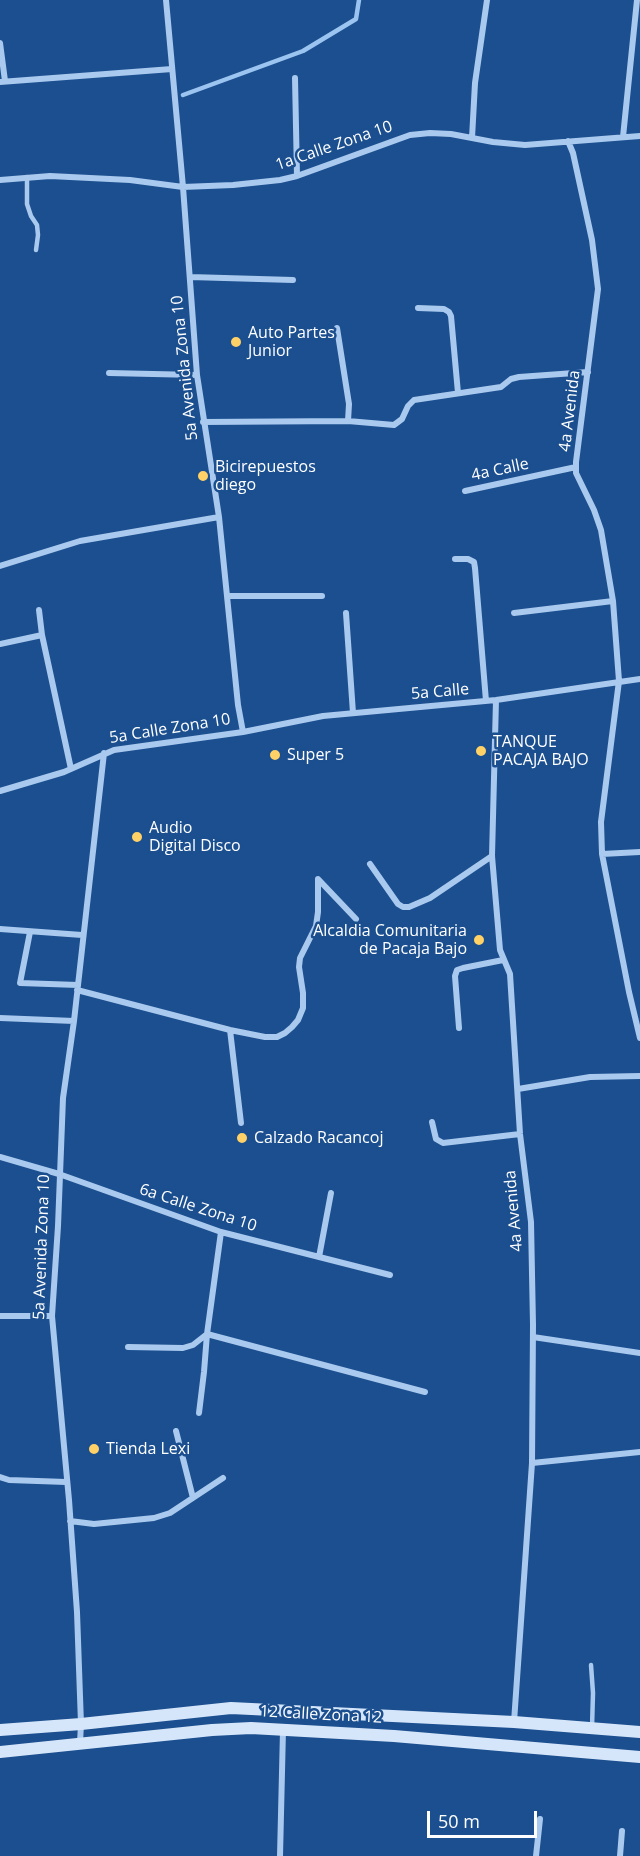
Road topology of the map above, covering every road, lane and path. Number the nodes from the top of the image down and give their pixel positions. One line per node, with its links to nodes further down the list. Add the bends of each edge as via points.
1 (166, 0): 5 (street, 5a Avenida Zona 10)
2 (487, 0): 10 (street)
3 (637, 0): 9 (street)
4 (0, 43): 7 (street)
5 (171, 69): 7 (street); 15 (street, 5a Avenida Zona 10)
6 (295, 78): 12 (street)
7 (2, 81)
8 (640, 136): 9 (street, 1a Calle Zona 10)
9 (623, 137): 11 (street, 1a Calle Zona 10)
10 (472, 138): 11 (street, 1a Calle Zona 10, via 525,145); 12 (street, 1a Calle Zona 10, via 410,135)
11 (568, 141): 21 (street, 4a Avenida, via 592,240 597,283)
12 (297, 176): 15 (street, 1a Calle Zona 10, via 260,183)
13 (27, 177): 14 (street, 1a Calle Zona 10); 15 (street, 1a Calle Zona 10, via 89,177); 16 (lane, via 27,204 37,225)
14 (0, 180)
15 (183, 187): 17 (street, 5a Avenida Zona 10)
16 (36, 250)
17 (190, 277): 18 (street); 23 (street, 5a Avenida Zona 10)
18 (293, 280)
19 (418, 308): 24 (street, via 444,309 451,316)
20 (337, 328): 25 (street)
21 (588, 372): 24 (street, via 519,377 501,387); 27 (street, 4a Avenida)
22 (109, 373): 23 (street)
23 (197, 375): 26 (street, 5a Avenida Zona 10)
24 (458, 393): 25 (street, via 414,400 394,425)
25 (348, 421): 26 (street)
26 (203, 422): 29 (street, 5a Avenida Zona 10)
27 (576, 467): 28 (street, 4a Calle); 34 (street, 4a Avenida, via 601,530)
28 (465, 491)
29 (219, 517): 31 (street, via 80,541); 32 (street, 5a Avenida Zona 10)
30 (455, 560): 43 (street, via 474,562)
31 (0, 566)
32 (228, 596): 33 (street); 45 (street, 5a Avenida Zona 10)
33 (322, 596)
34 (613, 601): 37 (street); 41 (street, 4a Avenida)
35 (39, 610): 38 (street)
36 (346, 613): 44 (street)
37 (514, 613)
38 (42, 635): 39 (street); 47 (street)
39 (0, 644)
40 (640, 679): 41 (street, 5a Calle)
41 (619, 681): 42 (street, 5a Calle); 50 (street, 4a Avenida, via 601,822)
42 (496, 700): 43 (street, 5a Calle); 51 (street, 4a Avenida)
43 (486, 701): 44 (street, 5a Calle)
44 (353, 713): 45 (street, 5a Calle)
45 (243, 732): 46 (street, 5a Calle Zona 10)
46 (104, 753): 47 (street, 5a Calle Zona 10); 56 (street, 5a Avenida Zona 10)
47 (71, 769): 48 (street, 5a Calle Zona 10)
48 (0, 791)
49 (640, 852): 50 (street)
50 (602, 854): 63 (street, 4a Avenida)
51 (492, 856): 52 (street, via 430,898 409,907 398,904); 57 (street, 4a Avenida)
52 (370, 864)
53 (356, 919): 62 (street, via 318,879 316,926 300,958 303,1002 298,1020 277,1037)
54 (0, 929): 55 (street)
55 (30, 932): 56 (street); 58 (street, via 20,983)
56 (82, 935): 58 (street, 5a Avenida Zona 10)
57 (503, 960): 61 (street, via 457,970); 65 (street, 4a Avenida, via 510,974)
58 (77, 988): 60 (street, 5a Avenida Zona 10); 62 (street)
59 (0, 1018): 60 (street)
60 (74, 1021): 70 (street, 5a Avenida Zona 10, via 65,1078)
61 (459, 1028)
62 (230, 1030): 67 (street)
63 (640, 1038)
64 (640, 1076): 65 (street, via 590,1077)
65 (518, 1089): 68 (street, 4a Avenida)
66 (432, 1122): 68 (street, via 436,1139 442,1143)
67 (241, 1123)
68 (520, 1134): 78 (street, 4a Avenida, via 531,1222)
69 (0, 1157): 70 (street, 6a Calle Zona 10)
70 (59, 1174): 72 (street, 6a Calle Zona 10); 76 (street, 5a Avenida Zona 10)
71 (332, 1193): 73 (street)
72 (221, 1232): 73 (street, 6a Calle Zona 10); 77 (street)
73 (319, 1257): 74 (street, 6a Calle Zona 10)
74 (390, 1275)
75 (0, 1316): 76 (street)
76 (52, 1316): 88 (street, 5a Avenida Zona 10)
77 (207, 1334): 79 (street, via 183,1348); 81 (street); 82 (street)
78 (533, 1337): 80 (street); 85 (street, 4a Avenida)
79 (128, 1347)
80 (640, 1353)
81 (425, 1392)
82 (199, 1413)
83 (176, 1431): 89 (street)
84 (640, 1452): 85 (street)
85 (531, 1463): 93 (street, 4a Avenida)
86 (0, 1478): 88 (street)
87 (223, 1478): 89 (street)
88 (66, 1482): 90 (street, 5a Avenida Zona 10)
89 (193, 1498): 90 (street, via 154,1518 94,1524)
90 (70, 1521): 94 (street, 5a Avenida Zona 10)
91 (591, 1665): 96 (lane)
92 (395, 1716): 93 (street, 12 Calle Zona 12); 94 (street, 12 Calle Zona 12, via 231,1708); 99 (street)
93 (514, 1722): 96 (street, 12 Calle Zona 12)
94 (81, 1724): 97 (street, 12 Calle Zona 12); 100 (street, 5a Avenida Zona 10)
95 (283, 1729): 99 (street, 12 Calle Zona 12); 100 (street, 12 Calle Zona 12, via 212,1730); 105 (street)
96 (592, 1729): 98 (street, 12 Calle Zona 12)
97 (0, 1730)
98 (640, 1732)
99 (394, 1736): 102 (street, 12 Calle Zona 12)
100 (80, 1743): 101 (street, 12 Calle Zona 12)
101 (0, 1752)
102 (640, 1757)
103 (540, 1819): 106 (street)
104 (622, 1831): 107 (street)
105 (280, 1856)
106 (536, 1856)
107 (620, 1856)

